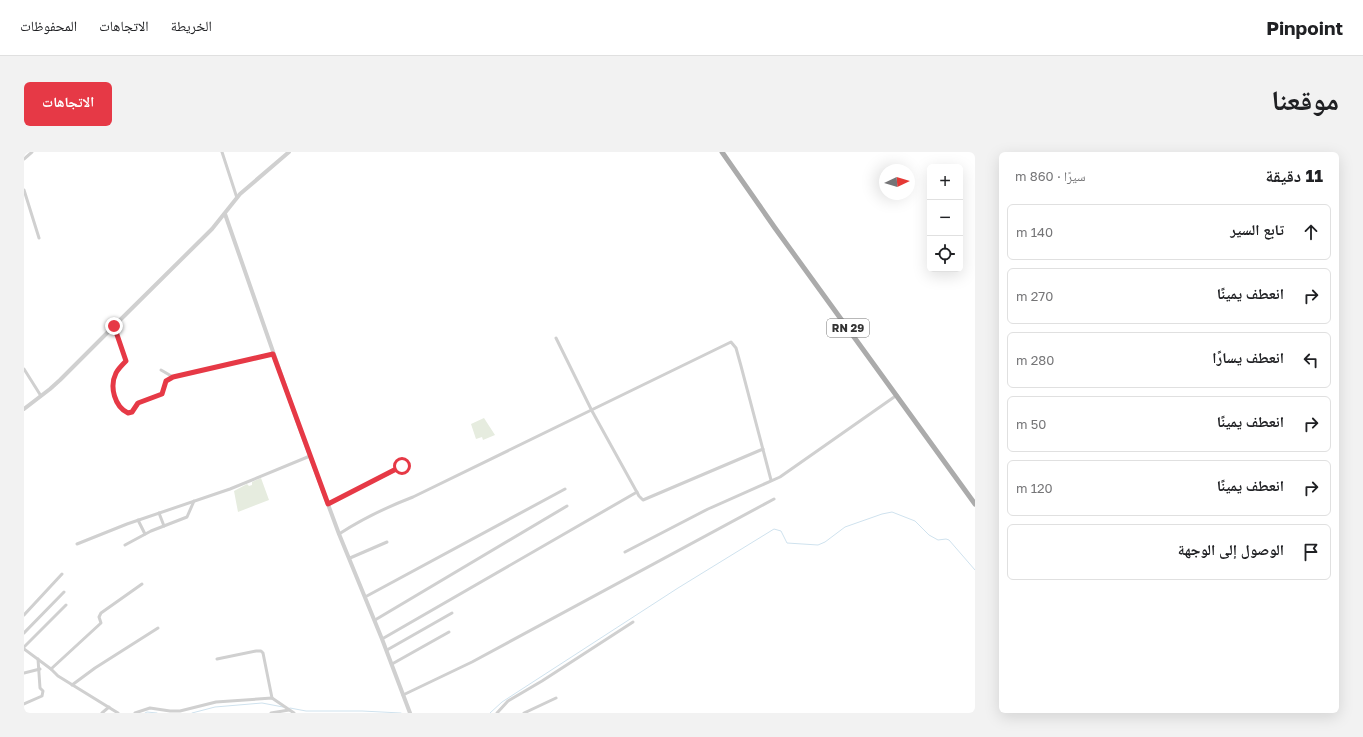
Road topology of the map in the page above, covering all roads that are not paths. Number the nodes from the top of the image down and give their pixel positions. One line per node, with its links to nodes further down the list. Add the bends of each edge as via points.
1 (32, 152): 5 (street)
2 (222, 152): 7 (street)
3 (290, 152): 7 (street)
4 (722, 152): 16 (main road, RN 29)
5 (24, 159)
6 (24, 190): 9 (street)
7 (237, 198): 8 (street)
8 (224, 214): 10 (street); 12 (street)
9 (39, 238)
10 (114, 326): 15 (street, via 126,361 115,374 114,383 116,400 122,410 132,412 138,403 162,394 166,381); 17 (street)
11 (556, 338): 19 (street)
12 (273, 354): 15 (street); 21 (street)
13 (24, 369): 17 (street)
14 (161, 370): 15 (street)
15 (173, 377)
16 (897, 395): 23 (street, via 780,477); 29 (main road, RN 29)
17 (41, 396): 18 (street)
18 (24, 409)
19 (592, 411): 20 (street, via 732,342 736,348); 25 (street); 35 (street, via 392,505)
20 (763, 449): 23 (street); 25 (street, via 650,498 643,500)
21 (310, 456): 27 (street); 28 (street)
22 (402, 466): 28 (street)
23 (771, 480): 39 (street)
24 (565, 489): 44 (street)
25 (637, 492): 53 (street)
26 (774, 499): 63 (street, via 472,662)
27 (194, 501): 31 (street); 33 (street, via 187,517)
28 (328, 504): 35 (street)
29 (975, 504)
30 (567, 506): 48 (street)
31 (159, 513): 32 (street); 33 (street)
32 (138, 520): 34 (street); 37 (street)
33 (164, 526): 34 (street)
34 (145, 534): 38 (street)
35 (339, 534): 40 (street)
36 (387, 542): 40 (street)
37 (77, 544)
38 (125, 545)
39 (624, 552)
40 (350, 558): 44 (street)
41 (62, 574): 47 (street)
42 (142, 584): 60 (street, via 101,613 101,623)
43 (64, 592): 52 (street)
44 (365, 597): 48 (street)
45 (66, 605): 54 (street)
46 (452, 613): 55 (street)
47 (24, 615)
48 (375, 620): 53 (street)
49 (633, 622): 75 (street, via 508,701)
50 (158, 628): 62 (street)
51 (449, 632): 58 (street)
52 (24, 633)
53 (382, 639): 55 (street)
54 (24, 648): 56 (street)
55 (387, 650): 58 (street)
56 (38, 659): 59 (street); 60 (street)
57 (217, 659): 64 (street, via 261,651)
58 (392, 664): 63 (street)
59 (40, 669): 61 (street); 66 (street, via 42,696)
60 (52, 669): 62 (street)
61 (24, 673)
62 (72, 685): 67 (street)
63 (403, 695): 74 (street)
64 (272, 698): 68 (street); 71 (street, via 216,702 180,711 146,709)
65 (556, 698): 76 (street)
66 (24, 704)
67 (109, 707): 69 (street); 70 (street)
68 (289, 710): 72 (street); 73 (street)
69 (102, 713)
70 (118, 713)
71 (135, 713)
72 (271, 713)
73 (294, 713)
74 (410, 713)
75 (497, 713)
76 (524, 713)

